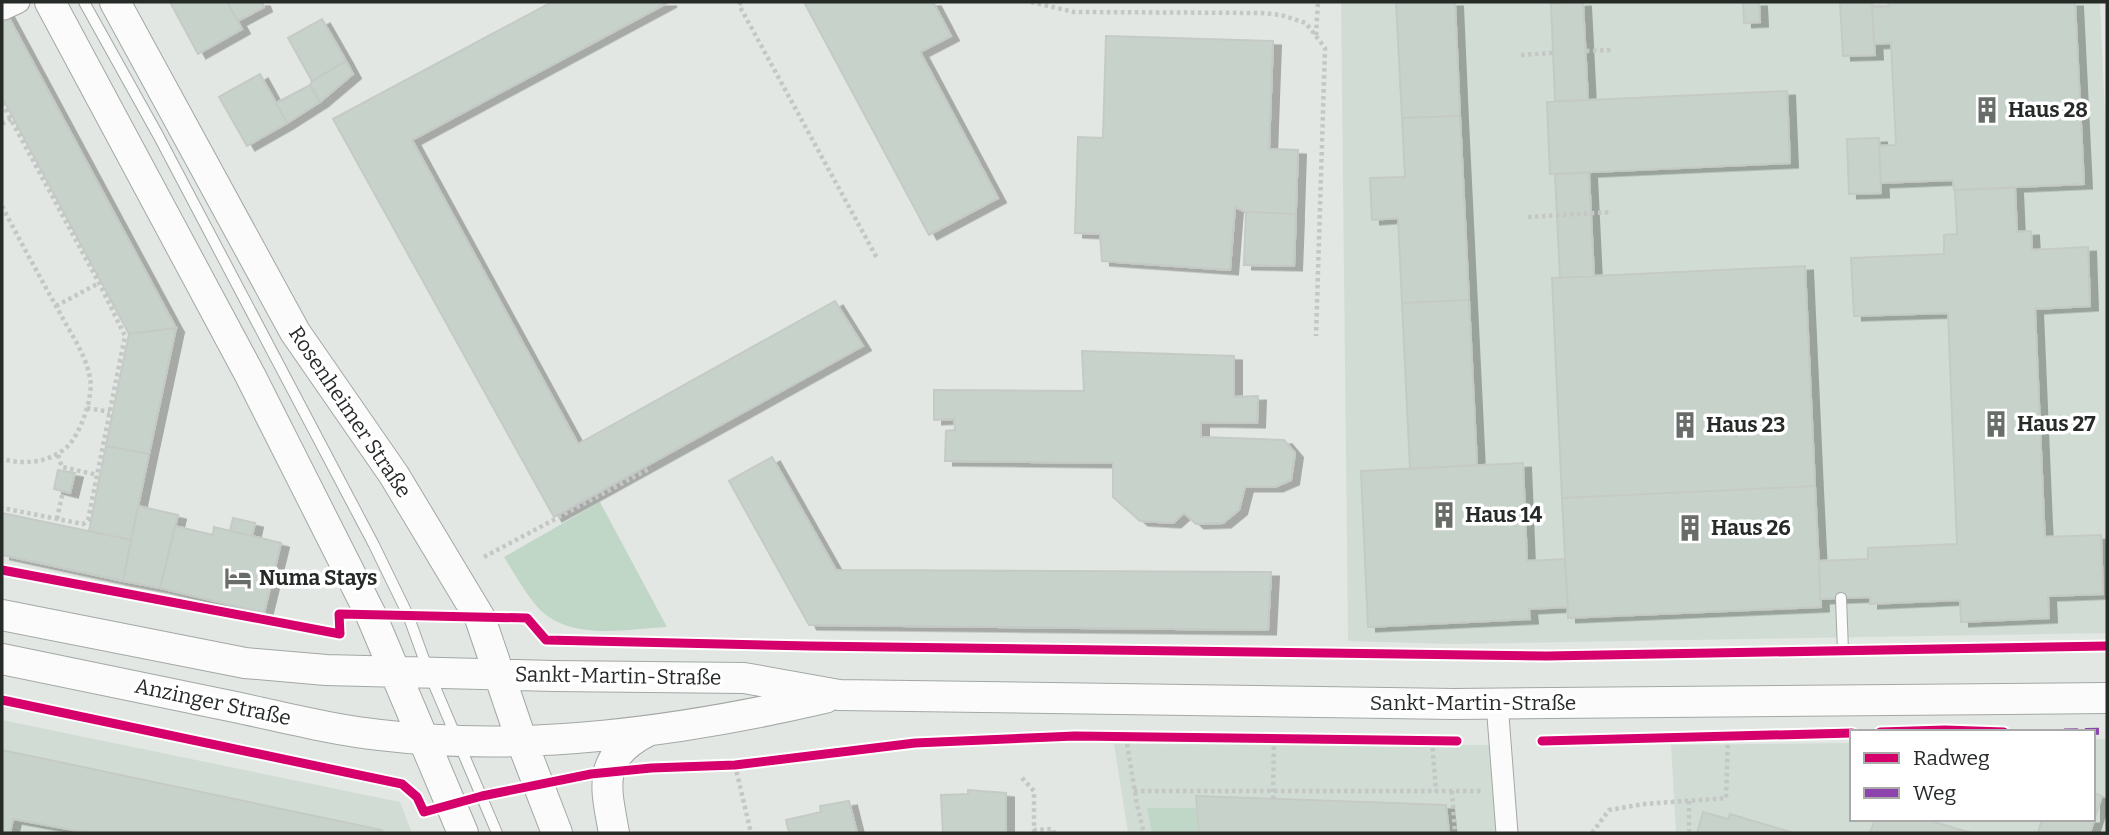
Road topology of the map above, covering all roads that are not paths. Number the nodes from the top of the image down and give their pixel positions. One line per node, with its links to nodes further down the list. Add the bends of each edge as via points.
1 (50, 2): 8 (main road, via 250,375)
2 (84, 2): 9 (lane, Rosenheimer Straße, via 351,500 408,615)
3 (115, 2): 10 (main road, Rosenheimer Straße, via 295,332 394,475 480,618)
4 (1841, 598): 6 (lane)
5 (2, 615): 8 (main road, Anzinger Straße, via 245,663)
6 (1843, 651)
7 (2, 659): 15 (main road, Anzinger Straße, via 348,731)
8 (395, 672): 9 (main road, Sankt-Martin-Straße); 15 (main road)
9 (429, 673): 10 (main road, Sankt-Martin-Straße); 16 (lane, Rosenheimer Straße)
10 (499, 674): 11 (main road, Sankt-Martin-Straße, via 744,678); 17 (main road, Rosenheimer Straße)
11 (839, 695): 13 (main road, Sankt-Martin-Straße); 14 (main road, Sankt-Martin-Straße, via 752,715)
12 (2107, 698): 13 (main road, Sankt-Martin-Straße)
13 (1497, 703): 22 (street)
14 (654, 728): 17 (main road, Sankt-Martin-Straße); 21 (main road, via 629,741 610,766 608,799)
15 (425, 739): 16 (main road, Sankt-Martin-Straße); 18 (main road)
16 (457, 740): 17 (main road, Sankt-Martin-Straße); 19 (lane, Rosenheimer Straße)
17 (522, 742): 20 (main road, Rosenheimer Straße)
18 (463, 833)
19 (497, 833)
20 (557, 833)
21 (614, 833)
22 (1507, 833)

